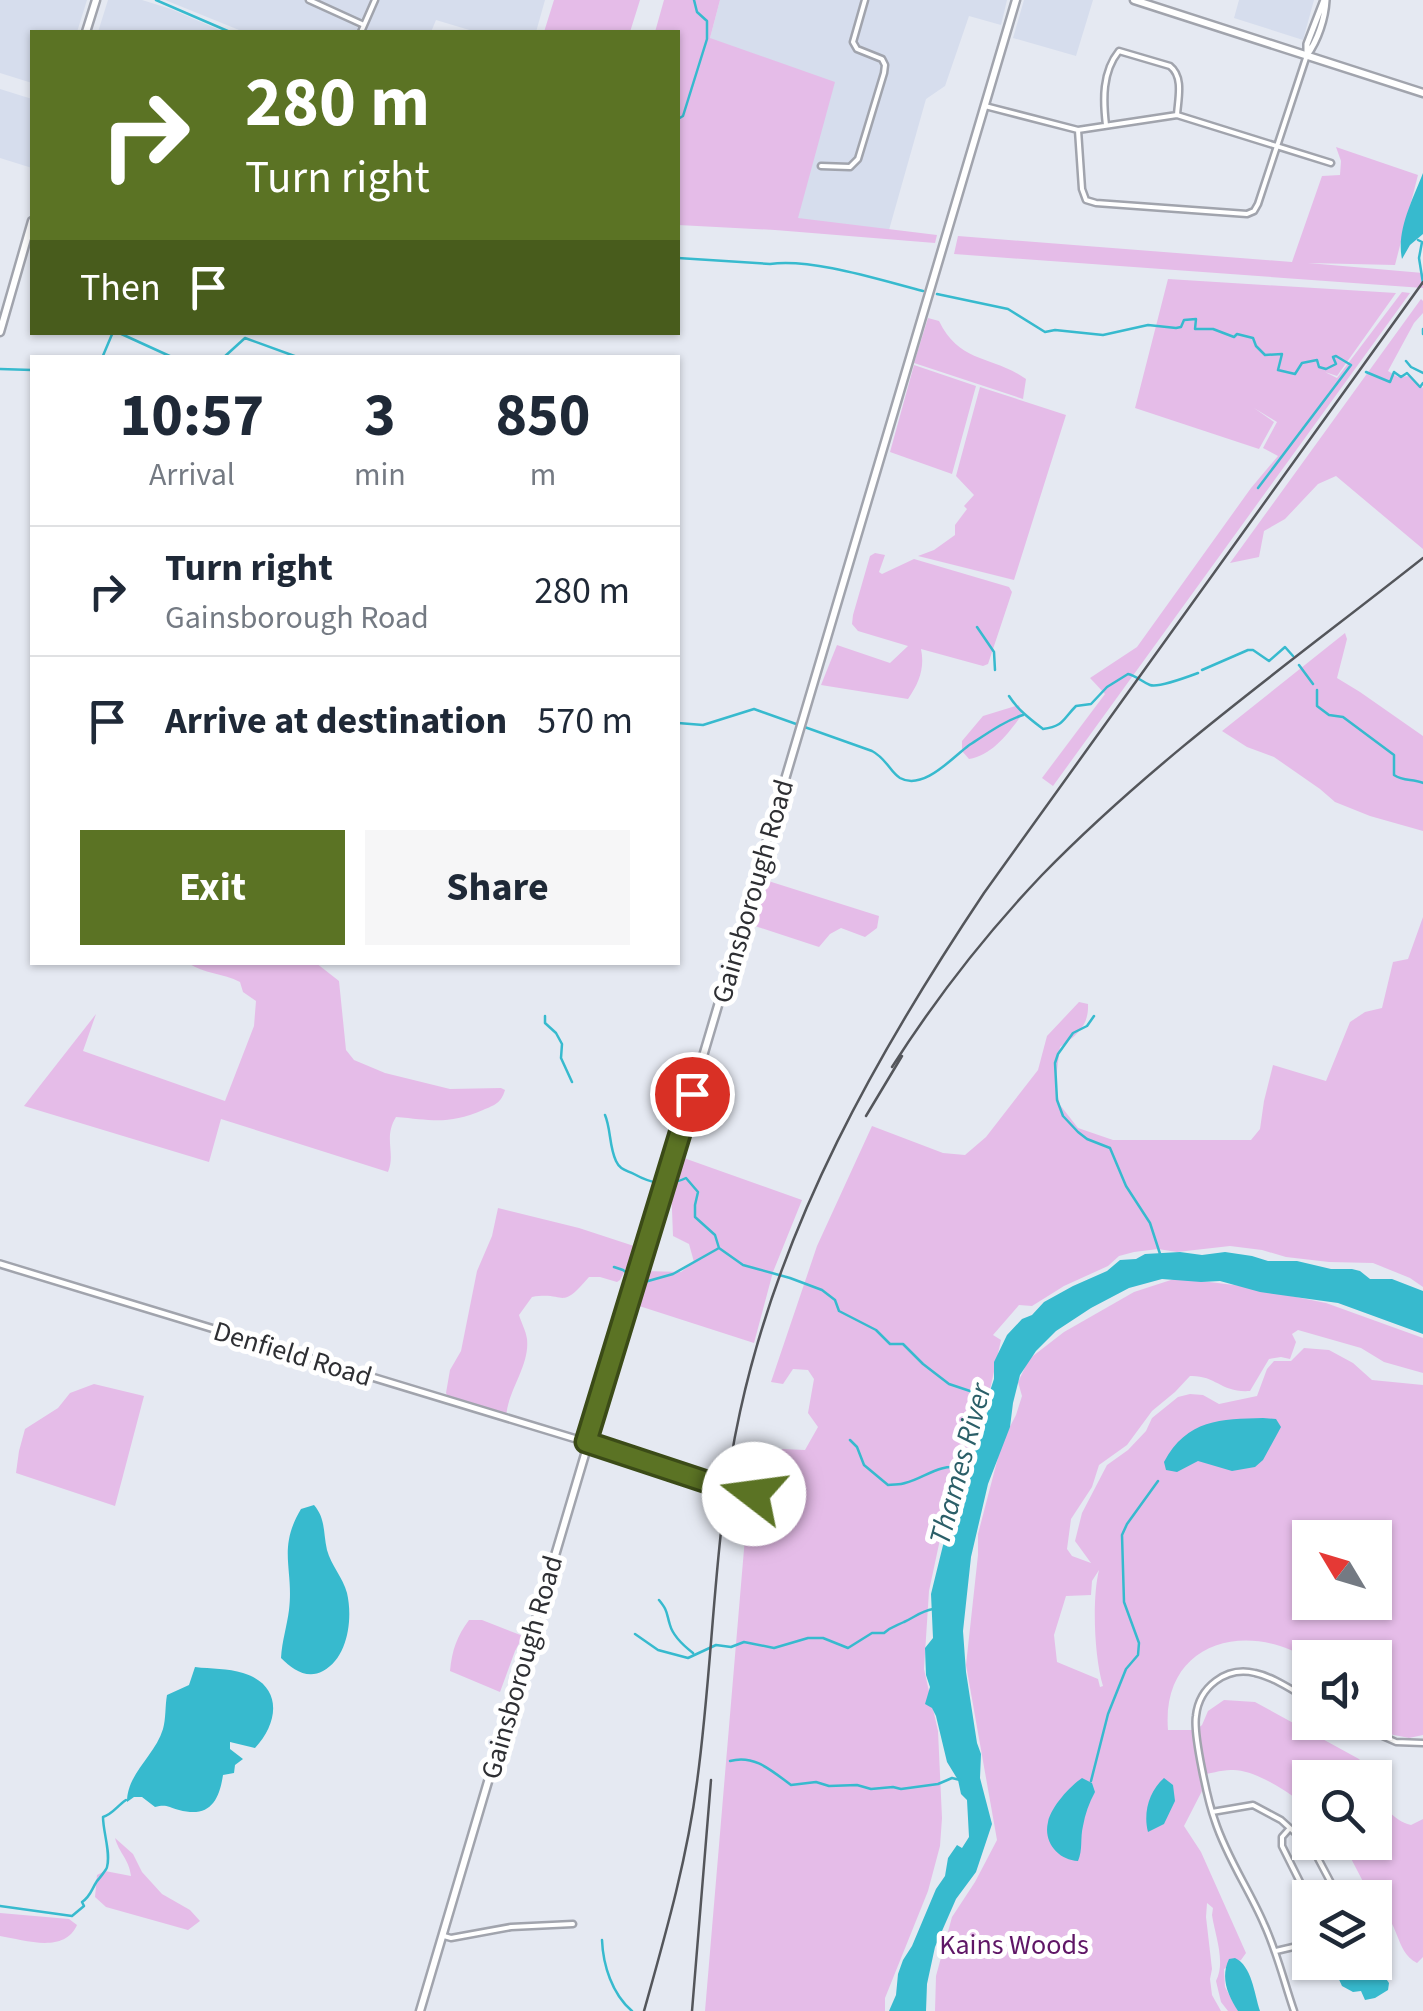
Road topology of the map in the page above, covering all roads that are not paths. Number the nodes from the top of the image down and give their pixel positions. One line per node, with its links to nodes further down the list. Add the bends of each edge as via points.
1 (96, 0): 9 (main road)
2 (309, 0): 8 (street)
3 (375, 0): 8 (street)
4 (864, 0): 19 (street, via 853,42 882,59 884,73 858,159 850,167)
5 (1016, 0): 13 (main road, Gainsborough Road)
6 (1134, 0): 11 (main road)
7 (1325, 0): 11 (street)
8 (364, 25): 10 (street)
9 (87, 30)
10 (361, 30)
11 (1307, 55): 12 (main road); 17 (street)
12 (1423, 93)
13 (984, 106): 16 (street); 23 (main road, Gainsborough Road)
14 (1177, 115): 15 (street); 15 (street, via 1177,72 1119,51 1103,95); 17 (street)
15 (1106, 125): 16 (street)
16 (1078, 130): 17 (street, via 1082,189 1096,203 1246,214 1258,204)
17 (1276, 146): 18 (street)
18 (1331, 163)
19 (821, 166)
20 (30, 228): 21 (main road)
21 (0, 332)
22 (0, 1264): 23 (street, Denfield Road)
23 (586, 1442): 24 (street, bridge); 33 (main road, Gainsborough Road)
24 (754, 1494)
25 (1292, 1690): 28 (street, via 1252,1672 1228,1674 1205,1690 1195,1721)
26 (1392, 1740): 27 (street)
27 (1423, 1743)
28 (1212, 1812): 29 (street, via 1253,1804); 35 (street)
29 (1290, 1828): 30 (street, via 1282,1846); 31 (street)
30 (1299, 1880)
31 (1329, 1880)
32 (573, 1924): 33 (street)
33 (442, 1936): 36 (main road, Gainsborough Road)
34 (1292, 1947): 35 (street)
35 (1274, 1951): 37 (street)
36 (420, 2011)
37 (1294, 2011)

